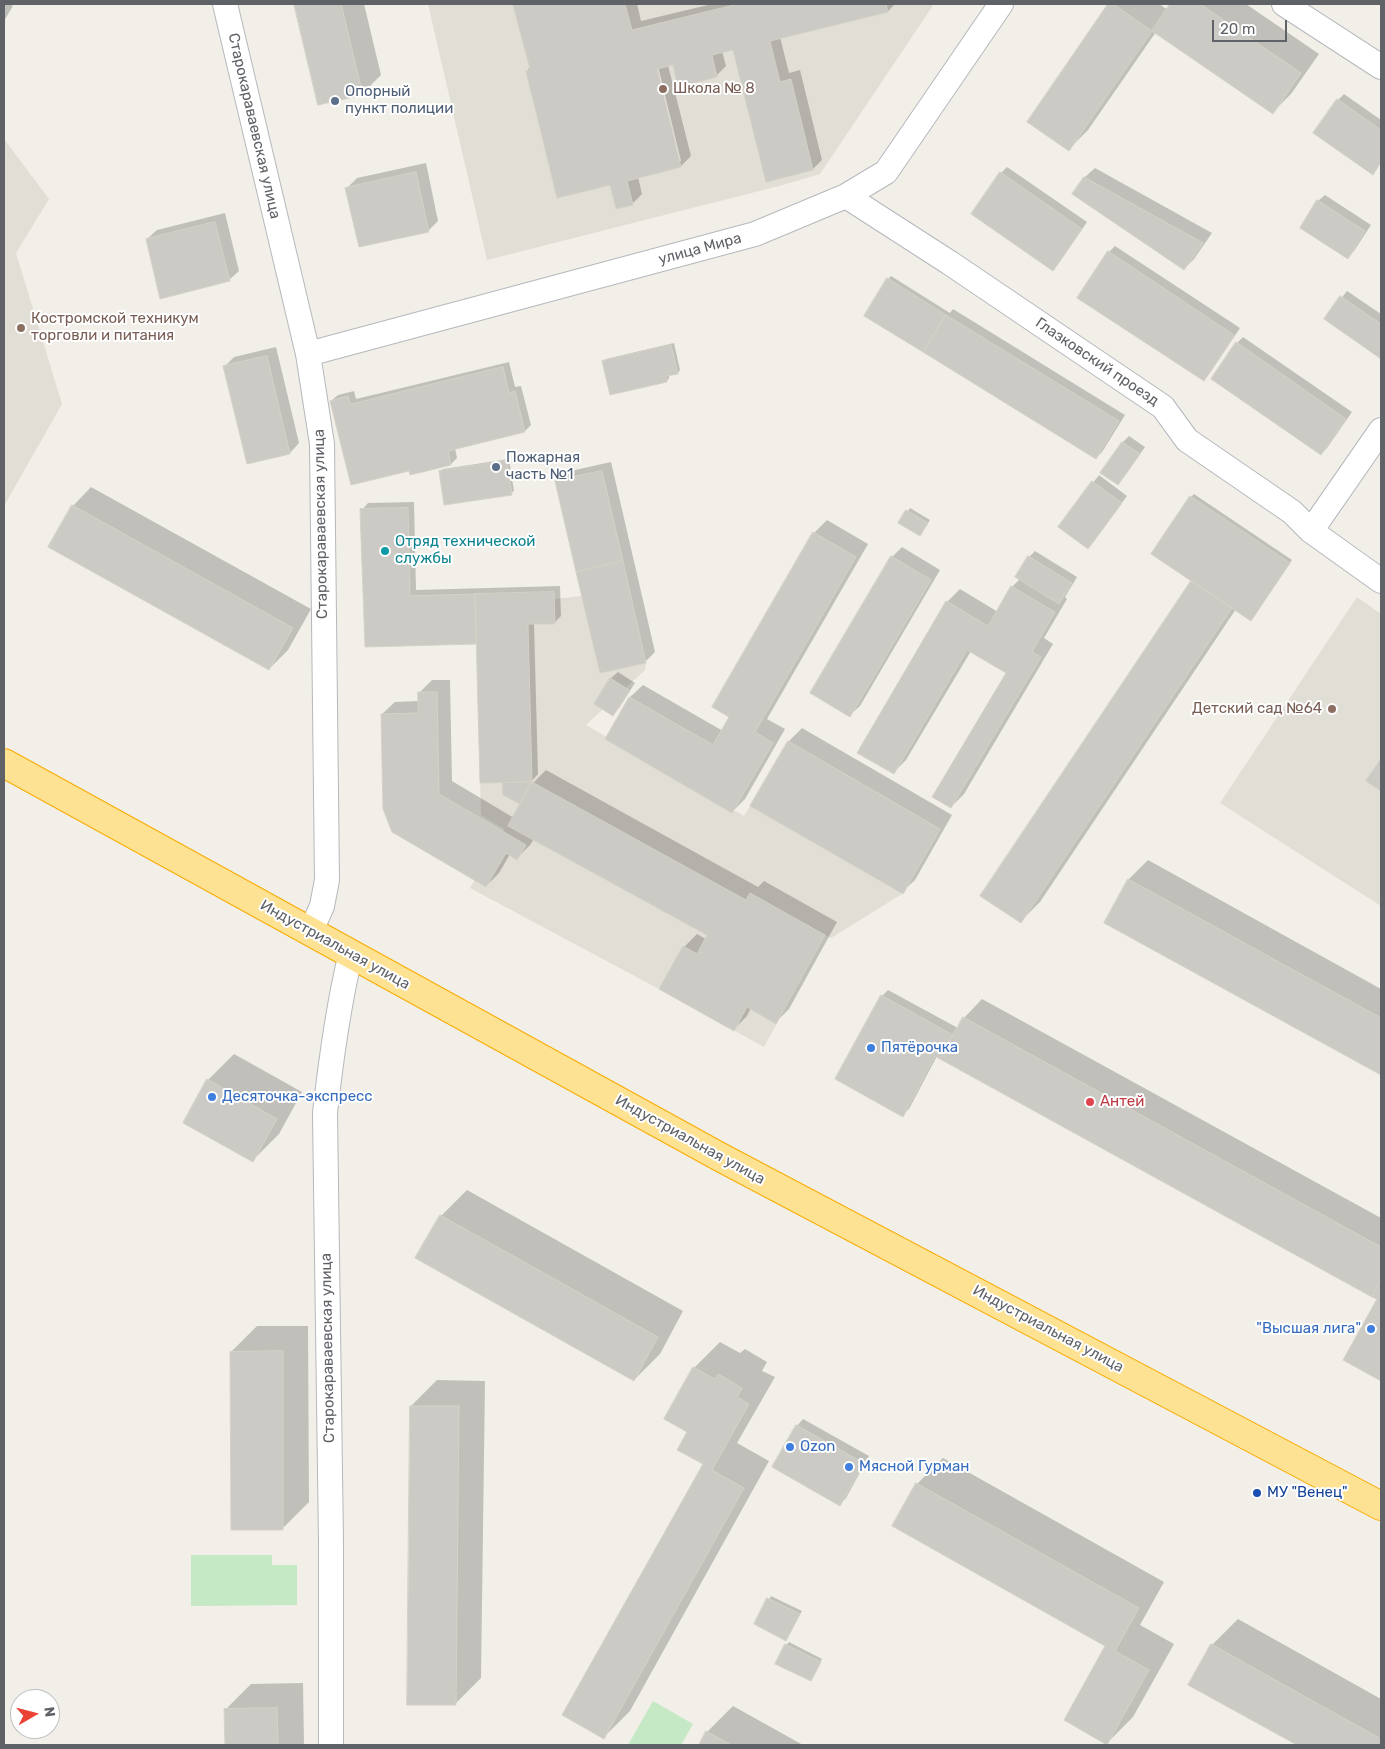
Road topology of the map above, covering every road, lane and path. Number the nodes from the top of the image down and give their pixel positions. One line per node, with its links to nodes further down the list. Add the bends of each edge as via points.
1 (226, 4): 6 (street, Старокараваевская улица)
2 (1001, 4): 5 (street, улица Мира, via 886,172)
3 (1284, 4): 4 (street)
4 (1381, 67)
5 (846, 196): 6 (street, улица Мира, via 755,234); 8 (street, Глазковский проезд, via 1163,407 1186,440 1292,512)
6 (308, 354): 11 (street, Старокараваевская улица, via 322,444 327,880 322,906)
7 (1381, 430): 8 (street)
8 (1311, 531): 9 (street, Глазковский проезд)
9 (1381, 581)
10 (4, 763): 11 (highway, Индустриальная улица)
11 (311, 931): 12 (highway, Индустриальная улица)
12 (351, 953): 13 (highway, Индустриальная улица, via 720,1157); 14 (street, Старокараваевская улица, via 342,988 325,1113)
13 (1381, 1506)
14 (331, 1745)

